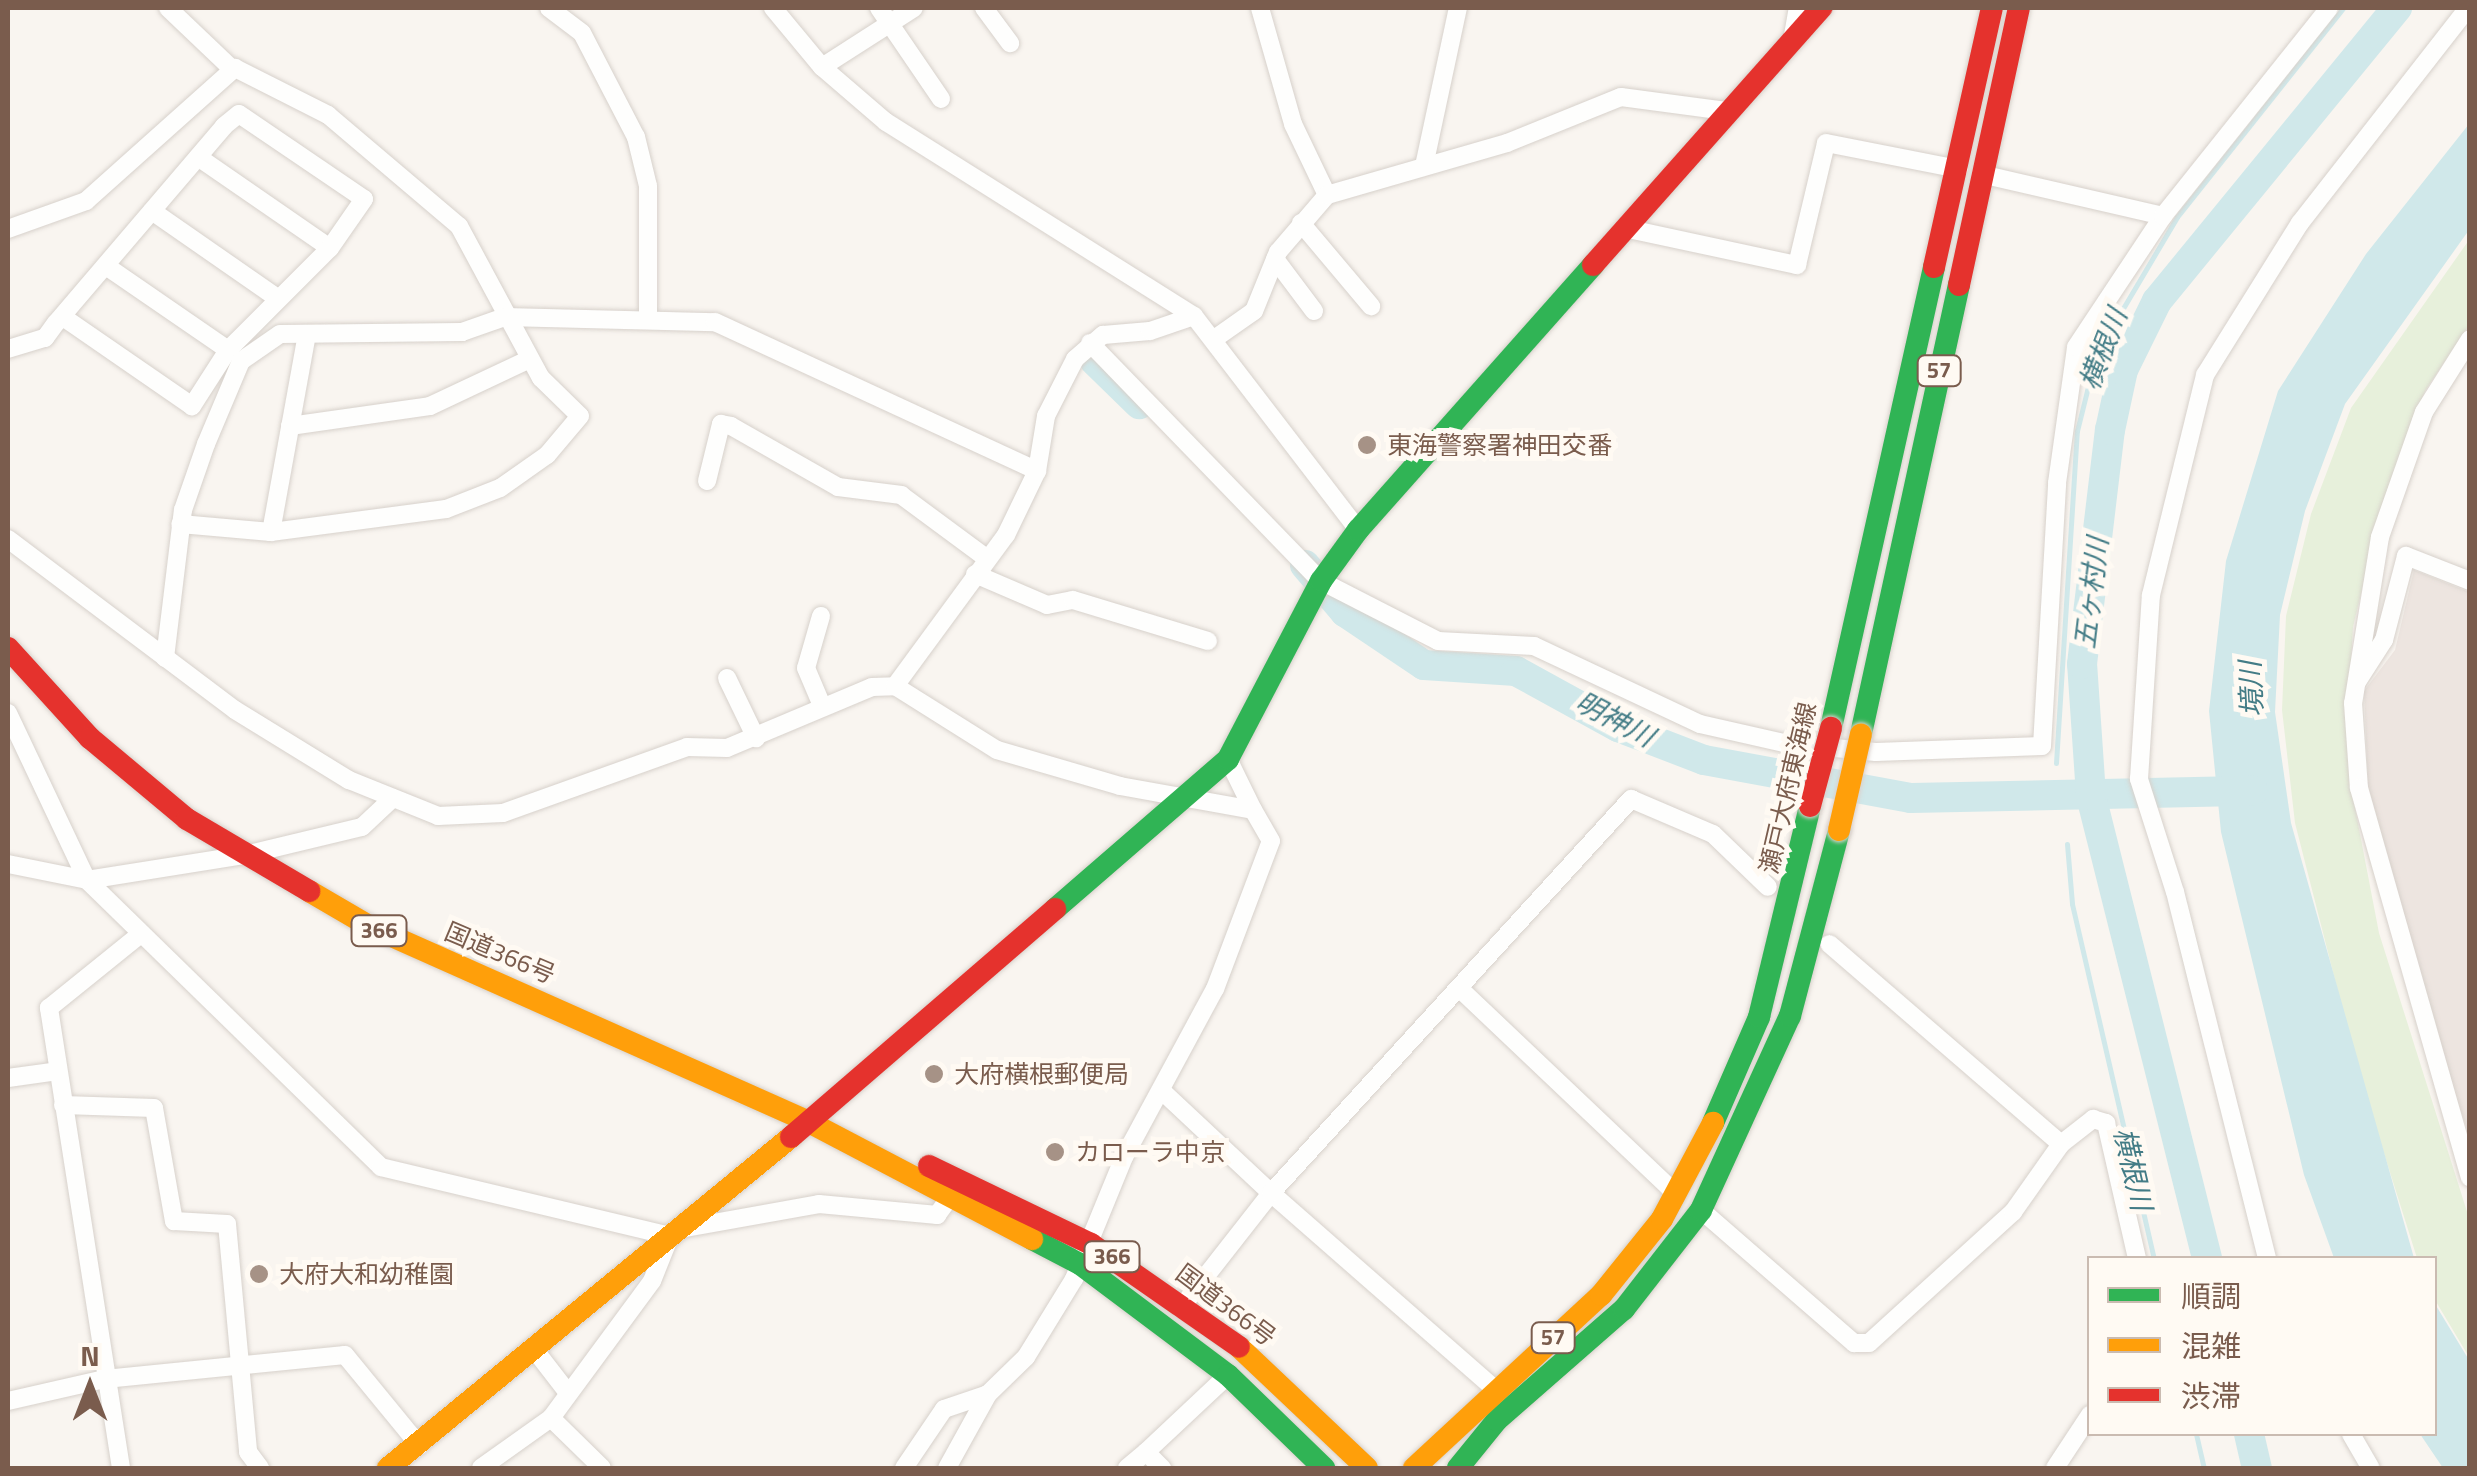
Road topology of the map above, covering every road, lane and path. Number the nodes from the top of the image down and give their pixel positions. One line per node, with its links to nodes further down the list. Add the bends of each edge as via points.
1 (168, 8): 19 (street)
2 (549, 8): 38 (street, via 582,33 636,137 648,186)
3 (773, 8): 18 (street)
4 (879, 8): 15 (street)
5 (914, 8): 15 (street)
6 (984, 8): 16 (street)
7 (1260, 8): 25 (street, via 1294,124)
8 (1458, 8): 23 (street)
9 (1798, 8): 17 (street)
10 (1820, 8): 17 (main road)
11 (1992, 8): 24 (main road, 瀬戸大府東海線 / 57)
12 (2020, 8): 24 (main road, 瀬戸大府東海線 / 57)
13 (2329, 8): 27 (street)
14 (2468, 8): 94 (street, via 2300,223 2205,375 2152,595 2138,779 2175,892)
15 (890, 24): 18 (street); 20 (street)
16 (1010, 43)
17 (1792, 45): 21 (main road)
18 (822, 67): 39 (street, via 915,141)
19 (232, 70): 29 (street, via 86,201); 40 (street, via 328,115 402,173 458,226)
20 (941, 100)
21 (1726, 111): 23 (street, via 1621,97); 30 (main road)
22 (198, 157): 26 (street); 31 (street); 31 (street, via 246,114 354,188 363,205)
23 (1424, 166): 25 (street)
24 (1970, 172): 27 (street); 30 (street, via 1826,143 1798,266); 88 (main road, 瀬戸大府東海線 / 57, bridge, via 1759,1017); 90 (main road, 瀬戸大府東海線 / 57, bridge, via 1839,830 1790,1016)
25 (1327, 195): 28 (street)
26 (152, 212): 33 (street); 34 (street)
27 (2163, 216): 57 (street, via 2076,347 2064,398 2042,746 1876,752 1700,724 1534,646 1438,641)
28 (1301, 223): 32 (street); 35 (street)
29 (8, 228)
30 (1628, 229): 52 (main road)
31 (330, 248): 34 (street)
32 (1275, 259): 36 (street); 42 (street, via 1254,312)
33 (106, 266): 37 (street); 46 (street)
34 (277, 298): 46 (street)
35 (1372, 306)
36 (1314, 311)
37 (63, 316): 45 (street, via 45,338); 46 (street, via 192,406)
38 (648, 316): 40 (street); 49 (street, via 715,322)
39 (1194, 316): 42 (street); 44 (street)
40 (505, 317): 41 (street, via 462,332); 47 (street)
41 (307, 334): 48 (street); 51 (street, via 280,334 242,361)
42 (1217, 337): 52 (street)
43 (2470, 339): 65 (street, via 2404,463 2372,570)
44 (1090, 343): 49 (street, via 1046,416); 57 (street)
45 (8, 349)
46 (228, 350)
47 (530, 359): 48 (street, via 430,406); 53 (street, via 580,416 547,455 500,488 446,509)
48 (290, 426): 53 (street)
49 (1037, 472): 55 (street)
50 (706, 481): 55 (street, via 721,424 731,426 838,487 901,495)
51 (180, 524): 53 (street); 62 (street)
52 (1358, 530): 57 (main road)
53 (271, 532)
54 (8, 540): 62 (street)
55 (986, 558): 56 (street)
56 (975, 574): 60 (street, via 1046,605 1074,600); 64 (street)
57 (1322, 580): 69 (main road)
58 (2470, 580): 65 (street, via 2406,556 2384,640)
59 (821, 616): 66 (street, via 806,668)
60 (1208, 641)
61 (8, 648): 73 (main road, 国道366号 / 366, via 90,738 188,819)
62 (165, 658): 71 (street, via 264,728)
63 (727, 678): 68 (street)
64 (895, 686): 66 (street); 70 (street, via 997,750 1120,786)
65 (2355, 686): 86 (street, via 2359,788)
66 (821, 703): 68 (street)
67 (8, 713): 75 (street)
68 (756, 738): 71 (street, via 687,748 485,818 438,816)
69 (1228, 759): 70 (main road); 72 (street)
70 (1192, 794): 72 (street); 84 (main road)
71 (393, 798): 73 (street, via 362,828)
72 (1252, 810): 82 (street, via 1271,841 1215,989)
73 (245, 854): 75 (street); 84 (main road, 国道366号 / 366, via 369,926)
74 (8, 864): 75 (street)
75 (86, 880): 77 (street)
76 (1768, 887): 79 (street, via 1712,834 1631,799)
77 (136, 937): 80 (street, via 48,1008); 91 (street, via 267,1051 381,1167)
78 (1829, 944): 85 (street)
79 (1458, 988): 87 (street); 88 (street)
80 (58, 1071): 81 (street); 83 (street)
81 (8, 1078)
82 (1162, 1091): 87 (street); 92 (street, via 1124,1157)
83 (63, 1105): 98 (street, via 154,1108 174,1221 227,1224); 100 (street)
84 (809, 1122): 89 (main road, 国道366号 / 366); 91 (main road); 92 (main road, 国道366号 / 366, via 991,1191)
85 (2062, 1144): 90 (street, via 2013,1212 1869,1343 1854,1343); 93 (street, via 2093,1119 2106,1123)
86 (2470, 1177)
87 (1272, 1193): 95 (street); 101 (street)
88 (1676, 1194): 101 (main road, 瀬戸大府東海線 / 57, via 1601,1295)
89 (950, 1196): 91 (street, via 937,1215 819,1204); 92 (main road, 国道366号 / 366)
90 (1701, 1210): 122 (main road, 瀬戸大府東海線 / 57, via 1624,1309 1497,1420)
91 (675, 1233): 97 (main road); 102 (street, via 652,1280)
92 (1086, 1254): 95 (main road, 国道366号 / 366); 96 (main road, 国道366号 / 366); 103 (street, via 1026,1357)
93 (2138, 1256)
94 (2266, 1256)
95 (1184, 1304): 96 (street); 120 (main road, 国道366号 / 366, via 1248,1354)
96 (1167, 1324): 99 (main road, 国道366号 / 366)
97 (534, 1350): 102 (street); 108 (main road)
98 (240, 1369): 100 (street); 108 (street, via 345,1355); 111 (street, via 248,1452)
99 (1228, 1375): 109 (street); 119 (main road, 国道366号 / 366)
100 (105, 1378): 104 (street); 110 (street)
101 (1496, 1390): 121 (main road, 瀬戸大府東海線 / 57)
102 (568, 1393): 105 (street)
103 (988, 1394): 115 (street, via 944,1409); 116 (street)
104 (8, 1401)
105 (551, 1418): 113 (street); 114 (street)
106 (2087, 1420): 123 (street)
107 (2352, 1436): 124 (street)
108 (419, 1445): 112 (main road)
109 (1146, 1452): 117 (street); 118 (street)
110 (121, 1468)
111 (260, 1468)
112 (388, 1468)
113 (481, 1468)
114 (602, 1468)
115 (904, 1468)
116 (949, 1468)
117 (1127, 1468)
118 (1162, 1468)
119 (1324, 1468)
120 (1366, 1468)
121 (1414, 1468)
122 (1458, 1468)
123 (2055, 1468)
124 (2371, 1468)

